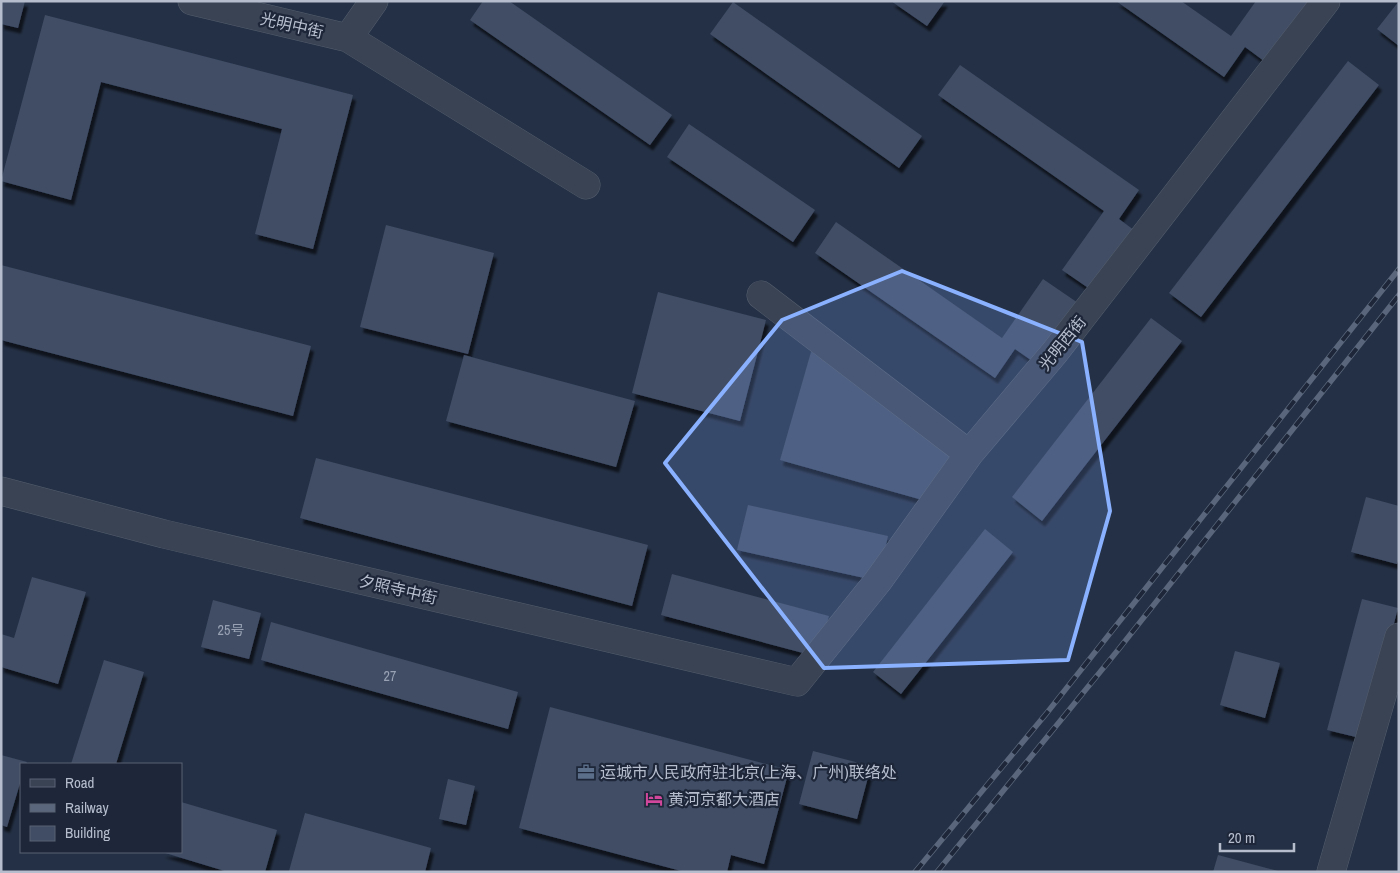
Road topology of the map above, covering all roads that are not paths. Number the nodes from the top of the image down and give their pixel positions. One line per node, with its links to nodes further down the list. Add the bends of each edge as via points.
1 (192, 1): 4 (street, 光明中街)
2 (374, 1): 4 (street)
3 (1326, 1): 7 (street, 光明西街, via 1055,352)
4 (348, 38): 5 (street, 光明中街)
5 (586, 184)
6 (761, 295): 7 (street)
7 (970, 454): 10 (street, 光明西街, via 878,582)
8 (1, 491): 10 (street, 夕照寺中街, via 164,534)
9 (1399, 637): 11 (street)
10 (797, 682)
11 (1331, 872)

